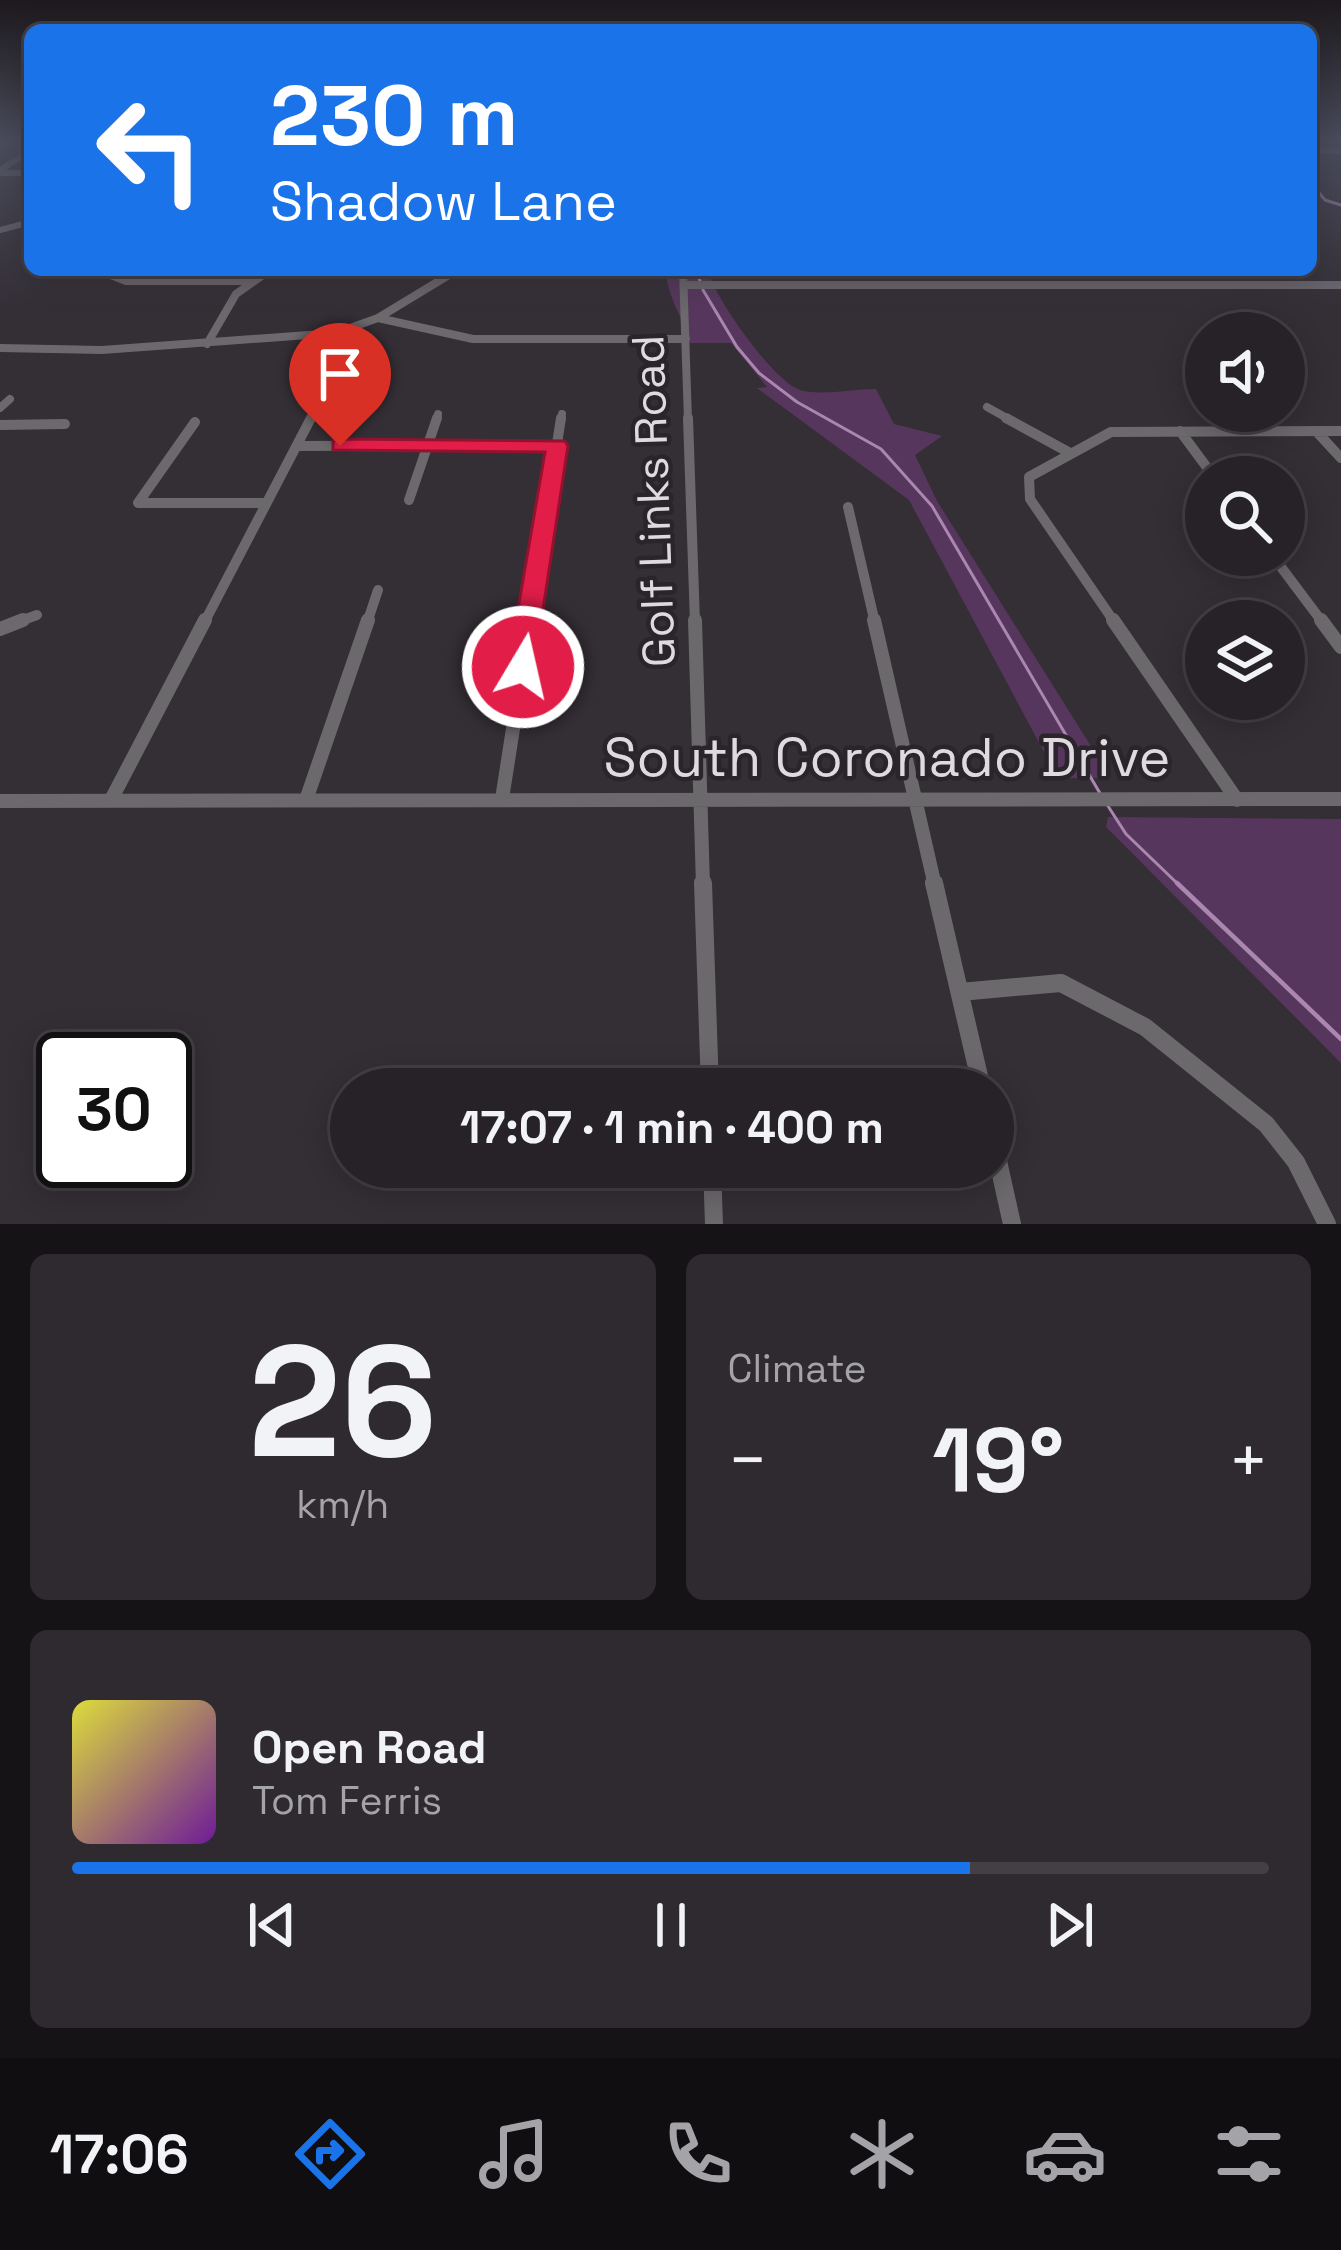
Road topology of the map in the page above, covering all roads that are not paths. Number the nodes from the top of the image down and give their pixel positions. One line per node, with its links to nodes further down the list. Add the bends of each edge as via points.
1 (113, 276): 5 (street)
2 (260, 276): 5 (street)
3 (447, 276): 8 (street)
4 (683, 276): 6 (street, Golf Links Road)
5 (251, 281): 10 (street, via 224,308)
6 (684, 285): 7 (street); 9 (street, Golf Links Road)
7 (1341, 285)
8 (378, 318): 9 (street, via 473,339); 10 (street, via 319,336)
9 (686, 339): 45 (street, Golf Links Road)
10 (207, 344): 11 (street)
11 (0, 348)
12 (10, 399): 14 (street)
13 (987, 407): 27 (street)
14 (0, 408)
15 (313, 414): 24 (street)
16 (439, 414): 25 (street)
17 (562, 415): 26 (street)
18 (195, 422): 31 (street, via 138,502)
19 (65, 424): 20 (street)
20 (0, 425)
21 (1341, 430): 23 (street)
22 (1180, 431): 23 (street); 27 (street, via 1111,432); 28 (street)
23 (1316, 431): 29 (street)
24 (297, 446): 25 (street); 31 (street)
25 (428, 446): 26 (street); 30 (street)
26 (557, 446): 38 (street)
27 (1070, 453): 43 (street, via 1029,477 1030,499)
28 (1198, 456)
29 (1341, 458)
30 (409, 500)
31 (266, 503): 41 (street)
32 (848, 507): 39 (street)
33 (1288, 576): 37 (street)
34 (378, 590): 42 (street)
35 (37, 615): 36 (street)
36 (0, 629)
37 (1341, 647)
38 (502, 799): 42 (street, South Coronado Drive); 45 (street, South Coronado Drive)
39 (915, 799): 43 (street, South Coronado Drive); 45 (street, South Coronado Drive); 46 (street)
40 (1341, 799): 43 (street, South Coronado Drive)
41 (111, 800): 42 (street, South Coronado Drive); 44 (street, South Coronado Drive)
42 (306, 800)
43 (1237, 800)
44 (0, 801)
45 (702, 801): 47 (street, Golf Links Road)
46 (960, 992): 48 (street); 53 (street, via 1060,982 1118,1012 1231,1091 1281,1141)
47 (709, 1068)
48 (977, 1068)
49 (712, 1188): 51 (street)
50 (1004, 1188): 52 (street)
51 (713, 1224)
52 (1012, 1224)
53 (1327, 1224)

